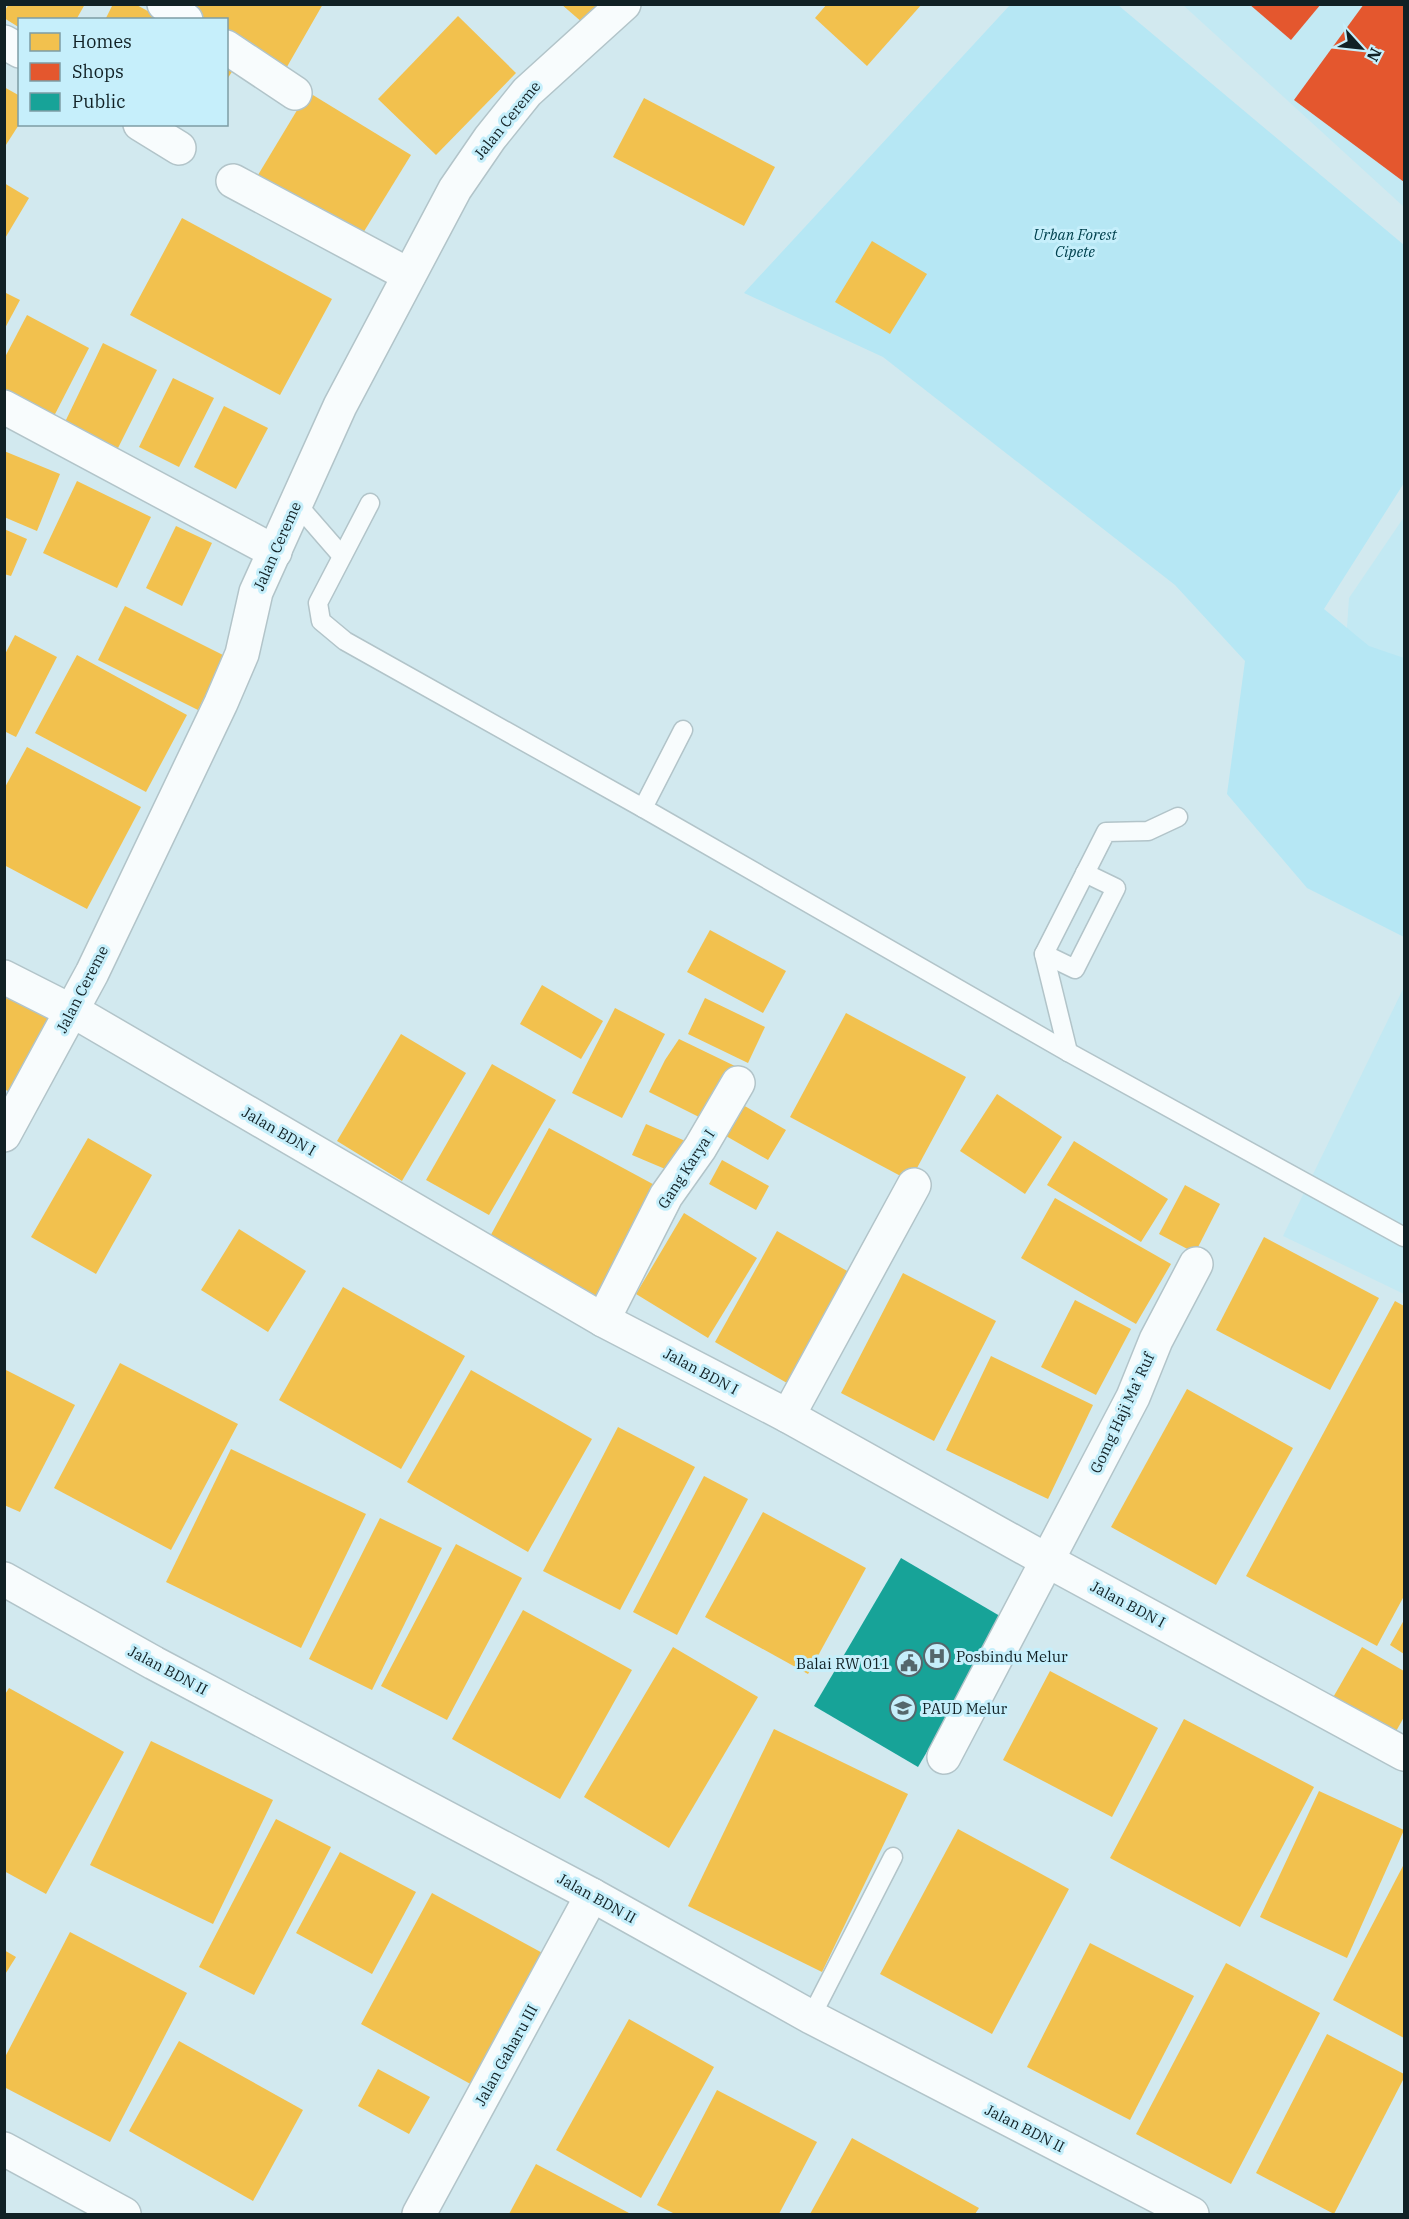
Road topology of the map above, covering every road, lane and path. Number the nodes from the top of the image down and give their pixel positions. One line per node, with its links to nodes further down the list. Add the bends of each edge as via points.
1 (164, 4): 3 (street)
2 (624, 4): 11 (street, Jalan Cereme, via 526,92 455,189)
3 (183, 18)
4 (4, 42): 6 (street)
5 (228, 48): 7 (street)
6 (18, 50)
7 (295, 93)
8 (143, 126): 9 (street)
9 (179, 148)
10 (233, 181): 11 (street)
11 (409, 275): 13 (street, Jalan Cereme, via 339,406)
12 (4, 407): 15 (street)
13 (296, 503): 15 (street, Jalan Cereme); 16 (lane)
14 (370, 503): 16 (lane)
15 (275, 552): 23 (street, Jalan Cereme, via 256,592 242,654 229,686)
16 (342, 556): 18 (lane, via 318,603 321,621 345,640)
17 (683, 730): 18 (lane)
18 (643, 808): 24 (lane)
19 (1178, 817): 20 (lane, via 1148,831 1106,832)
20 (1085, 873): 21 (lane); 21 (lane, via 1116,888 1112,897 1075,969)
21 (1044, 954): 24 (lane)
22 (4, 977): 23 (street, Jalan BDN I)
23 (71, 1011): 26 (street, Jalan Cereme); 30 (street, Jalan BDN I)
24 (1068, 1052): 28 (lane)
25 (738, 1083): 30 (street, Gang Karya I, via 666,1196)
26 (4, 1135)
27 (914, 1185): 31 (street)
28 (1404, 1237)
29 (1196, 1264): 32 (street, Gomg Haji Ma’ Ruf)
30 (603, 1320): 31 (street, Jalan BDN I)
31 (788, 1416): 32 (street, Jalan BDN I)
32 (1048, 1561): 34 (street, Jalan BDN I); 35 (street, Gomg Haji Ma’ Ruf)
33 (4, 1579): 37 (street, Jalan BDN II, via 154,1664)
34 (1404, 1754)
35 (944, 1757)
36 (893, 1857): 38 (lane)
37 (592, 1895): 38 (street, Jalan BDN II); 41 (street, Jalan Gaharu III)
38 (811, 2017): 42 (street, Jalan BDN II)
39 (4, 2149): 40 (street)
40 (124, 2214)
41 (419, 2214)
42 (1192, 2214)

